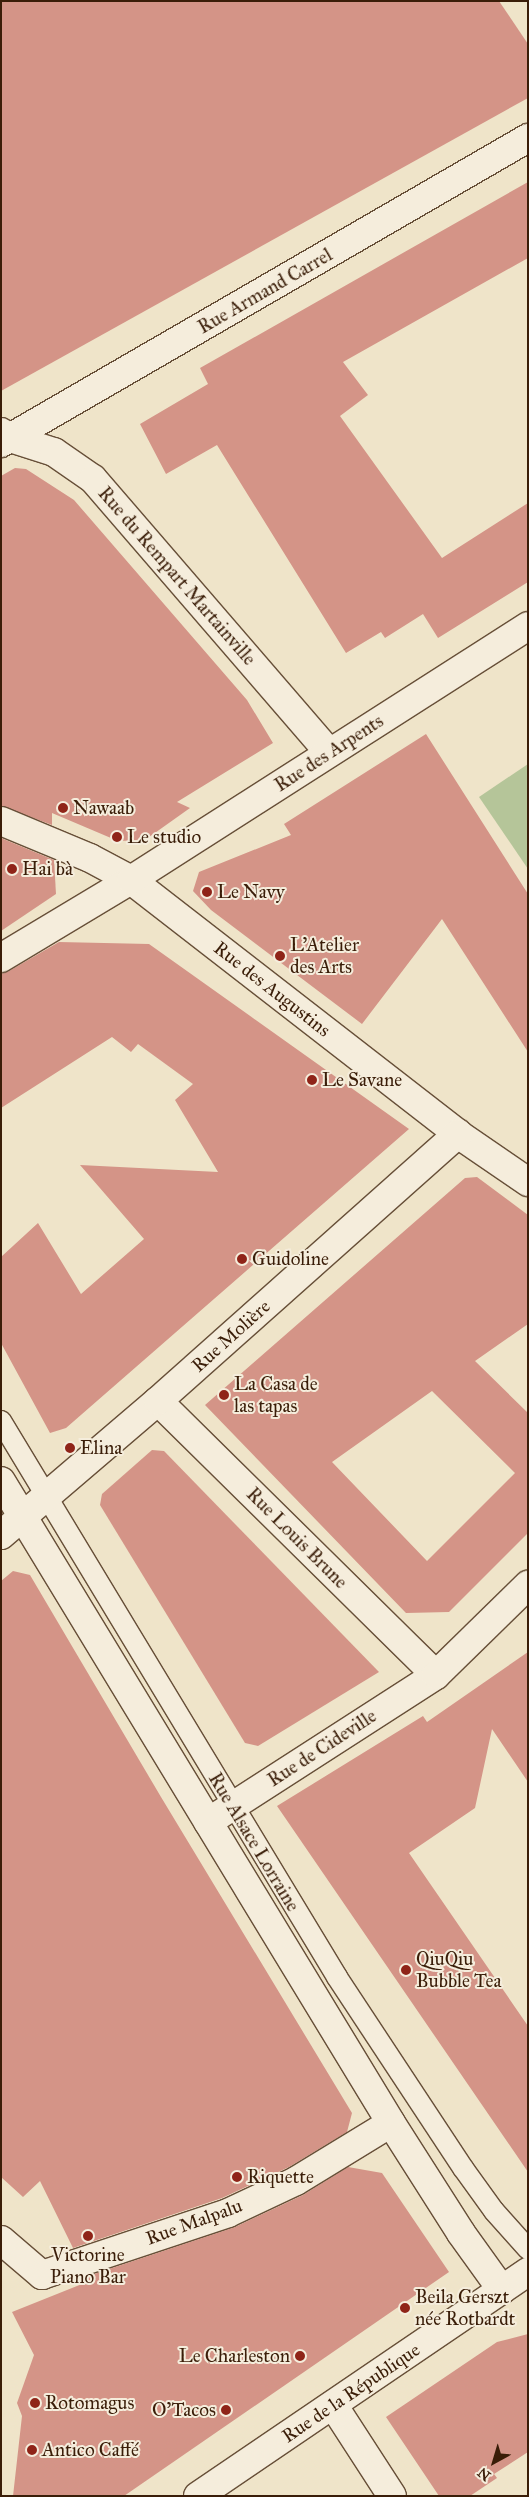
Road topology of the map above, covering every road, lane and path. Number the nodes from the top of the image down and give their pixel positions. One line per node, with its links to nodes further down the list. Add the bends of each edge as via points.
1 (528, 138): 2 (street, Rue Armand Carrel)
2 (4, 437): 4 (street, Rue du Rempart Martainville, via 54,452 93,479)
3 (528, 626): 4 (street, Rue des Arpents)
4 (330, 752): 6 (street, Rue des Arpents)
5 (1, 821): 6 (street, Rue des Augustins, via 90,858)
6 (131, 880): 7 (street, Rue des Arpents); 8 (street, Rue des Augustins)
7 (1, 958)
8 (458, 1134): 9 (street, Rue des Augustins); 10 (street, Rue Molière)
9 (528, 1182)
10 (158, 1401): 13 (street, Rue Molière); 17 (street, Rue Louis Brune)
11 (1, 1421): 13 (lane, Rue Alsace Lorraine)
12 (1, 1481): 14 (street, Rue Alsace Lorraine)
13 (47, 1496): 14 (street, Rue Molière); 18 (lane, Rue Alsace Lorraine)
14 (23, 1516): 15 (street, Rue Molière); 19 (street, Rue Alsace Lorraine)
15 (1, 1535)
16 (528, 1585): 17 (street, Rue de Cideville)
17 (436, 1675): 18 (street, Rue de Cideville)
18 (233, 1806): 19 (street, Rue de Cideville); 22 (lane, Rue Alsace Lorraine, via 337,1977 440,2133 494,2211)
19 (208, 1822): 20 (street, Rue Alsace Lorraine)
20 (391, 2123): 21 (street, Rue Malpalu, via 296,2181 228,2212 42,2275); 24 (street, Rue Alsace Lorraine, via 461,2233)
21 (2, 2244)
22 (528, 2249)
23 (528, 2272): 24 (street, Rue de la République)
24 (502, 2290): 25 (street, Rue de la République)
25 (333, 2404): 26 (street, Rue de la République); 27 (street)
26 (198, 2496)
27 (392, 2496)

